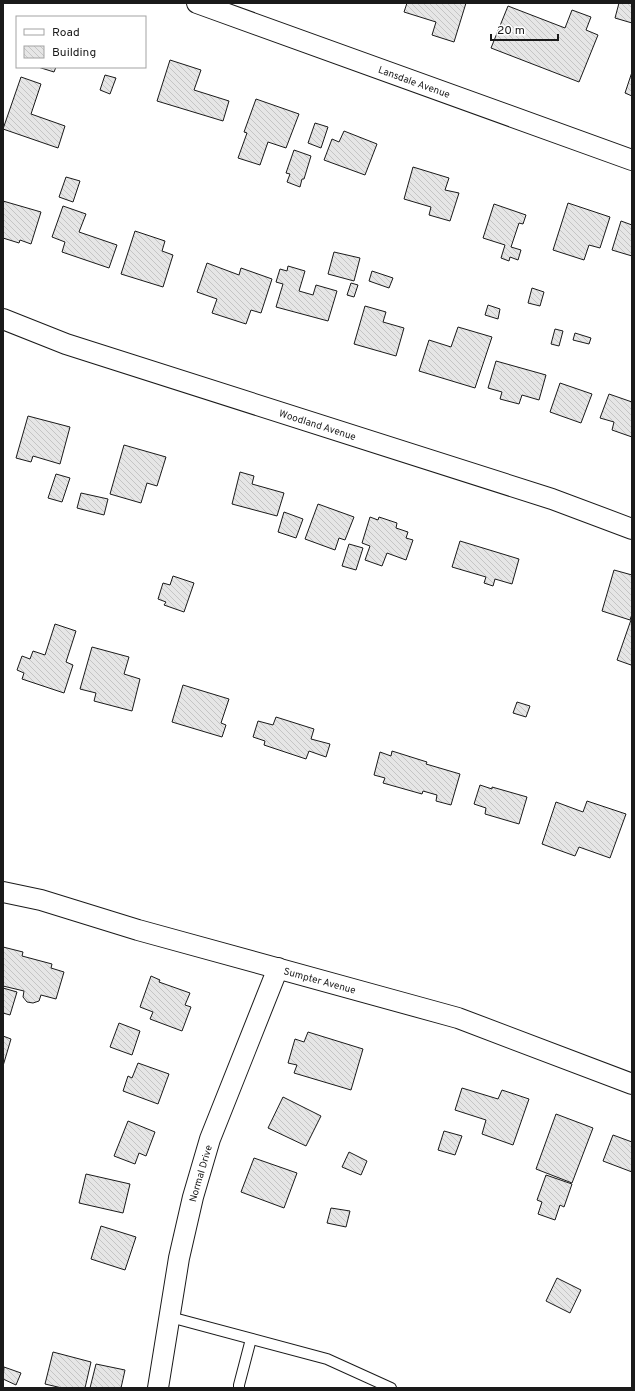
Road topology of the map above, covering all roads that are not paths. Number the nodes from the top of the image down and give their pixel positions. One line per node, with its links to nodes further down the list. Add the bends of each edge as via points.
1 (197, 3): 2 (street, Lansdale Avenue)
2 (632, 160)
3 (3, 320): 4 (street, Woodland Avenue, via 66,344 552,499)
4 (632, 529)
5 (3, 892): 6 (street, Sumpter Avenue, via 41,900 138,930)
6 (278, 968): 7 (street, Sumpter Avenue, via 458,1018); 8 (street, Normal Drive, via 200,1168 179,1258)
7 (632, 1084)
8 (170, 1316): 9 (lane); 10 (street, Normal Drive)
9 (251, 1338): 11 (lane); 12 (lane, via 327,1359)
10 (158, 1388)
11 (239, 1388)
12 (391, 1388)

